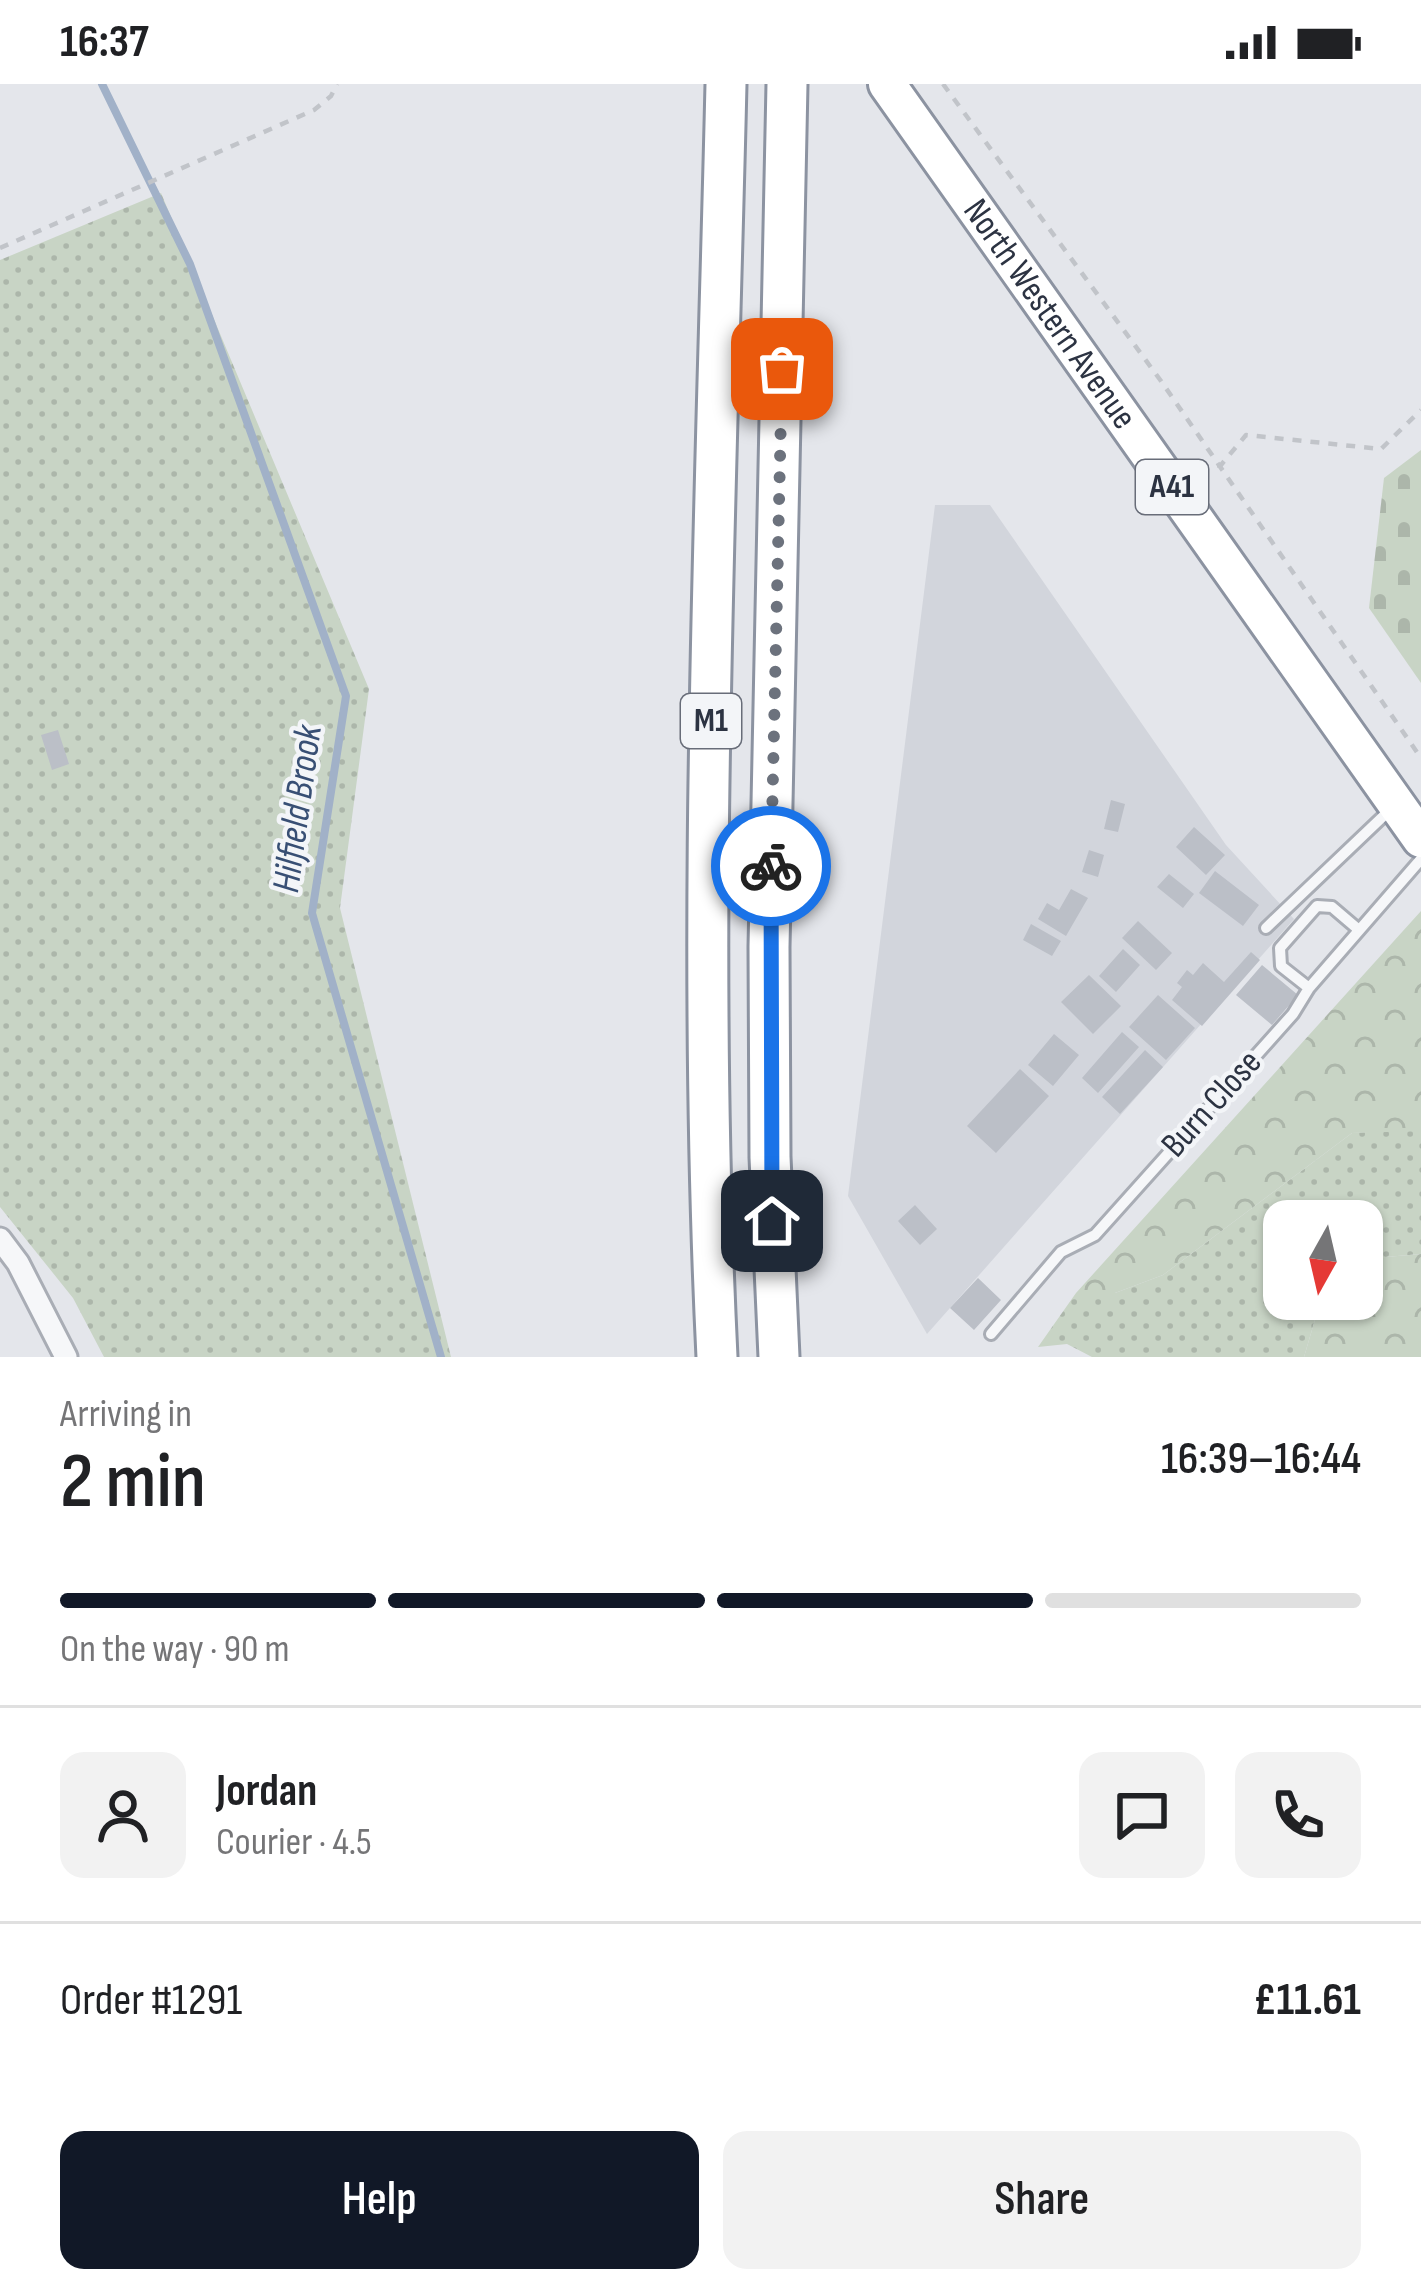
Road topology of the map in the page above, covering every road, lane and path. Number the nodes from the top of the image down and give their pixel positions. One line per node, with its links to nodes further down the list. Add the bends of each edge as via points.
1 (337, 84): 6 (path, via 314,110)
2 (726, 84): 19 (highway, M1, via 707,942)
3 (788, 84): 20 (highway, M1, via 769,947)
4 (886, 84): 10 (highway, North Western Avenue / A41)
5 (943, 84): 8 (path)
6 (0, 248)
7 (1421, 410): 8 (path, via 1381,449 1246,435)
8 (1221, 465): 9 (path)
9 (1421, 758)
10 (1396, 804): 11 (highway, North Western Avenue / A41); 13 (lane)
11 (1421, 839)
12 (1421, 859): 14 (lane, Burn Close)
13 (1266, 928)
14 (1359, 930): 15 (lane, Burn Close); 15 (lane, via 1332,907 1317,906 1280,948 1281,966)
15 (1309, 988): 17 (lane, Burn Close, via 1095,1235 1061,1252)
16 (0, 1239): 18 (street)
17 (991, 1334)
18 (66, 1357)
19 (717, 1357)
20 (778, 1357)

